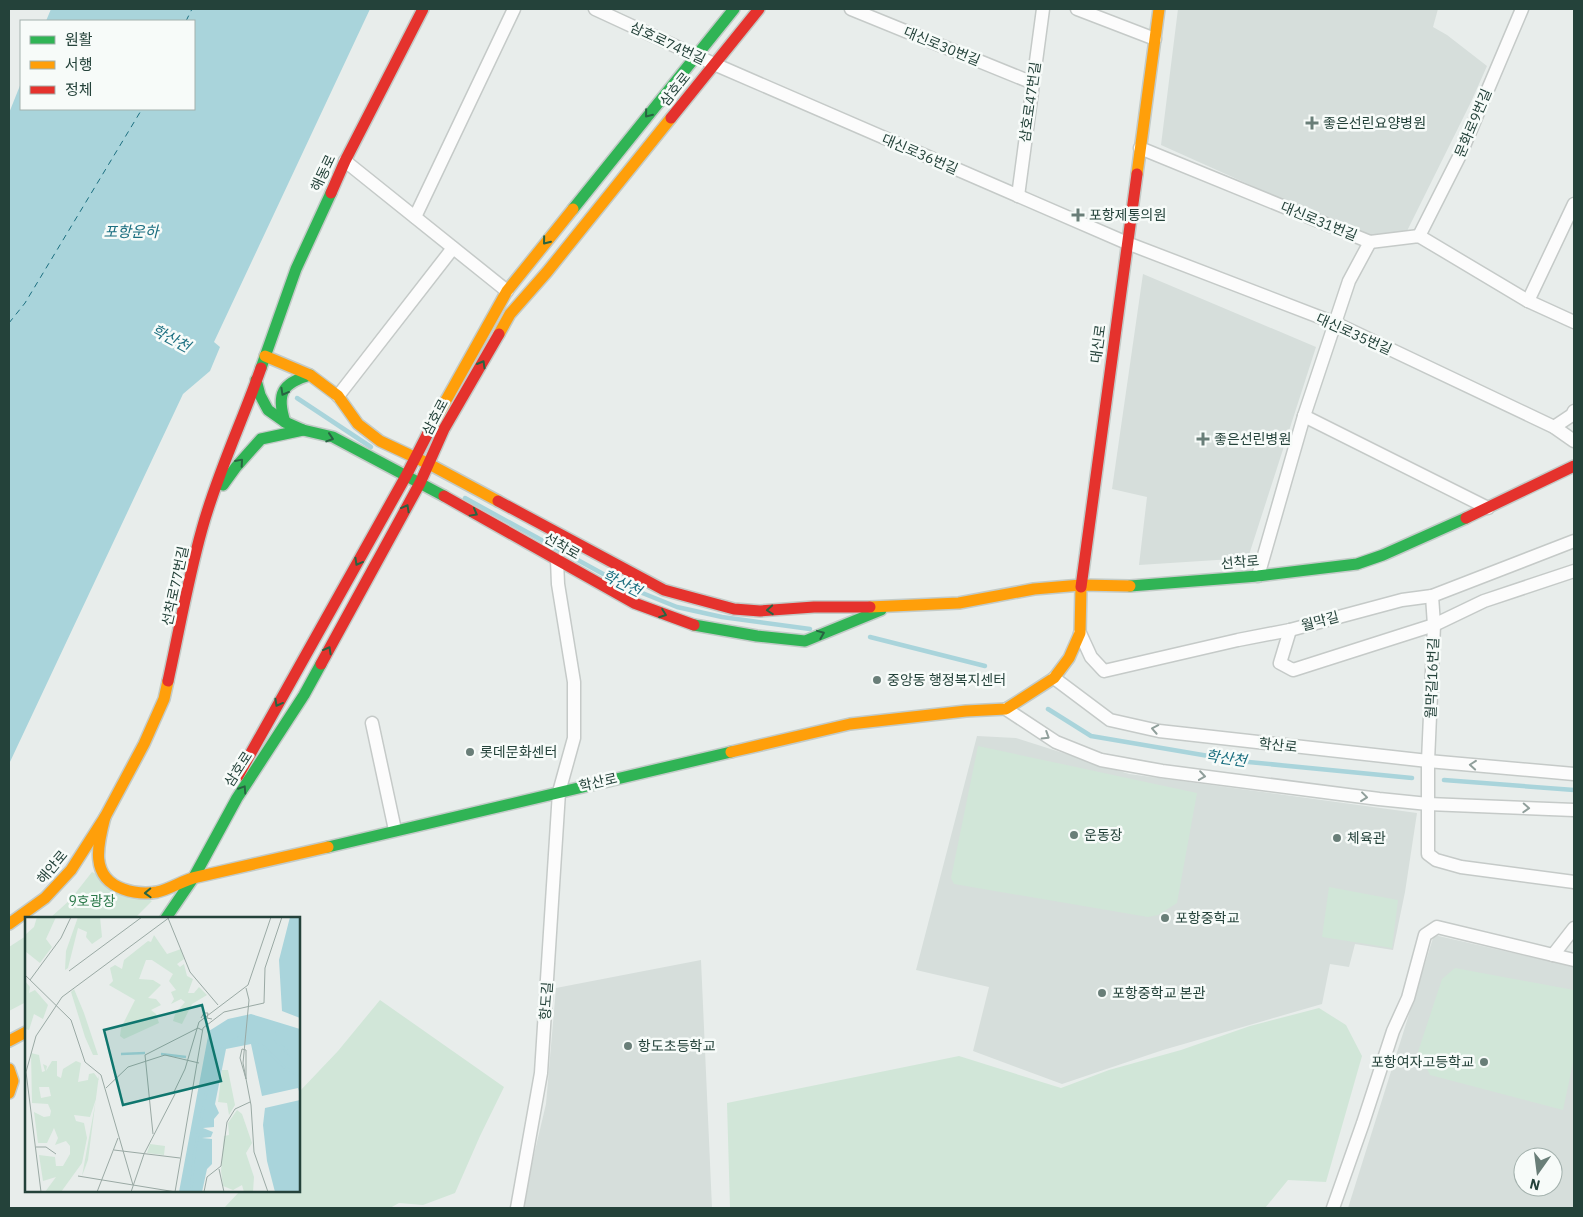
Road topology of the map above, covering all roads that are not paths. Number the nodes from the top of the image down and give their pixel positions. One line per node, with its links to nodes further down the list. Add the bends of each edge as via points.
1 (423, 9): 16 (street, 해동로)
2 (514, 9): 19 (street)
3 (595, 9): 12 (street, 삼호로74번길)
4 (734, 9): 12 (street, 삼호로)
5 (759, 9): 13 (street, 삼호로)
6 (851, 9): 14 (street, 대신로30번길)
7 (1043, 9): 14 (street, 삼호로47번길)
8 (1077, 9): 11 (street)
9 (1159, 9): 11 (street, 대신로)
10 (1522, 9): 20 (street, 문화로9번길, via 1461,152)
11 (1155, 39): 15 (street, 대신로)
12 (696, 55): 13 (street, 삼호로74번길); 24 (street, 삼호로, one-way to 24)
13 (714, 64): 17 (street, 대신로36번길); 39 (street, 삼호로, one-way to 13, via 444,429 510,314)
14 (1033, 83): 17 (street, 삼호로47번길)
15 (1140, 148): 21 (street, 대신로31번길); 22 (street, 대신로)
16 (345, 161): 19 (street); 28 (street, 해동로, via 296,268)
17 (1018, 196): 22 (street, 대신로36번길)
18 (1574, 204): 25 (street)
19 (415, 217): 23 (street)
20 (1419, 236): 21 (street, 대신로31번길); 25 (street)
21 (1370, 242): 27 (street, via 1349,280)
22 (1127, 243): 27 (street, 대신로35번길); 49 (street, 대신로)
23 (453, 248): 24 (street); 31 (street)
24 (507, 291): 38 (street, 삼호로)
25 (1528, 301): 26 (street)
26 (1574, 322)
27 (1335, 323): 33 (street); 35 (street, 대신로35번길)
28 (265, 356): 29 (street, 선착로); 30 (street, 선착로77번길)
29 (310, 375): 31 (street, 선착로); 34 (street, one-way to 34, via 295,378 281,394 279,403)
30 (256, 380): 34 (street, 선착로, via 268,410); 43 (street, 선착로77번길)
31 (338, 396): 38 (street, 선착로, via 358,424 380,441)
32 (1574, 411): 35 (street)
33 (1304, 416): 44 (street); 48 (street)
34 (285, 422): 36 (street, 선착로)
35 (1554, 427): 37 (street, 대신로35번길)
36 (303, 430): 41 (street, 선착로, one-way to 41, via 333,437); 43 (street, one-way to 36, via 261,439)
37 (1574, 440)
38 (415, 458): 39 (street, 선착로); 41 (street, 삼호로)
39 (429, 464): 42 (street, 삼호로); 51 (street, 선착로, one-way to 39, via 760,611 734,609 664,590)
40 (1574, 466): 44 (street, 선착로)
41 (406, 476): 42 (street, 선착로); 65 (street, 삼호로, one-way to 65, via 199,849)
42 (420, 483): 46 (street, 선착로, one-way to 46); 65 (street, 삼호로, one-way to 42, via 237,798 304,695)
43 (211, 501): 63 (street, 선착로77번길, via 164,699)
44 (1488, 508): 48 (street, 선착로, via 1357,564)
45 (1574, 541): 50 (street, 월막길)
46 (557, 560): 51 (street, 선착로, one-way to 51, via 634,604 693,624 756,636 805,641); 60 (street, 항도길, via 574,682 574,738)
47 (1574, 571): 52 (street, via 1484,601)
48 (1258, 576): 49 (street, 선착로, via 1135,586)
49 (1081, 586): 51 (street, 선착로, via 1034,589 958,603); 54 (street, 대신로)
50 (1432, 596): 52 (street, 월막길16번길); 53 (street, 월막길, via 1402,600)
51 (888, 607)
52 (1434, 625): 53 (street, via 1293,670 1280,662); 58 (street, 월막길16번길)
53 (1290, 630): 54 (street, 월막길, via 1104,671 1091,657)
54 (1080, 633): 55 (street, 대신로, via 1069,658)
55 (1054, 678): 56 (street); 58 (street, 학산로, one-way to 55, via 1160,730 1110,720)
56 (1006, 709): 60 (street, 학산로, via 966,710 850,724); 61 (street, one-way to 61, via 1056,742 1101,760 1162,771)
57 (372, 723): 64 (street)
58 (1428, 761): 59 (street, 학산로, one-way to 58); 61 (street, 월막길16번길)
59 (1574, 774)
60 (559, 792): 64 (street, 학산로); 77 (street, 항도길, via 541,1074)
61 (1428, 804): 62 (street, one-way to 62); 66 (street, 월막길16번길, via 1428,854 1436,860 1461,867)
62 (1574, 810)
63 (105, 818): 65 (street, 학산로, one-way to 63, via 158,892 144,894 117,887 107,879 98,860 98,844); 68 (street, 해안로, via 65,877 45,898)
64 (395, 830): 65 (street, 학산로)
65 (194, 877): 67 (street, 삼호로)
66 (1574, 882)
67 (167, 917)
68 (9, 924)
69 (1574, 928): 70 (street)
70 (1553, 955): 71 (street); 78 (street, via 1436,927 1425,935 1408,998 1393,1031)
71 (1574, 960)
72 (25, 1032): 73 (street)
73 (9, 1040)
74 (9, 1069): 76 (street, via 13,1076)
75 (25, 1078): 76 (street)
76 (9, 1094)
77 (517, 1208)
78 (1333, 1208)

